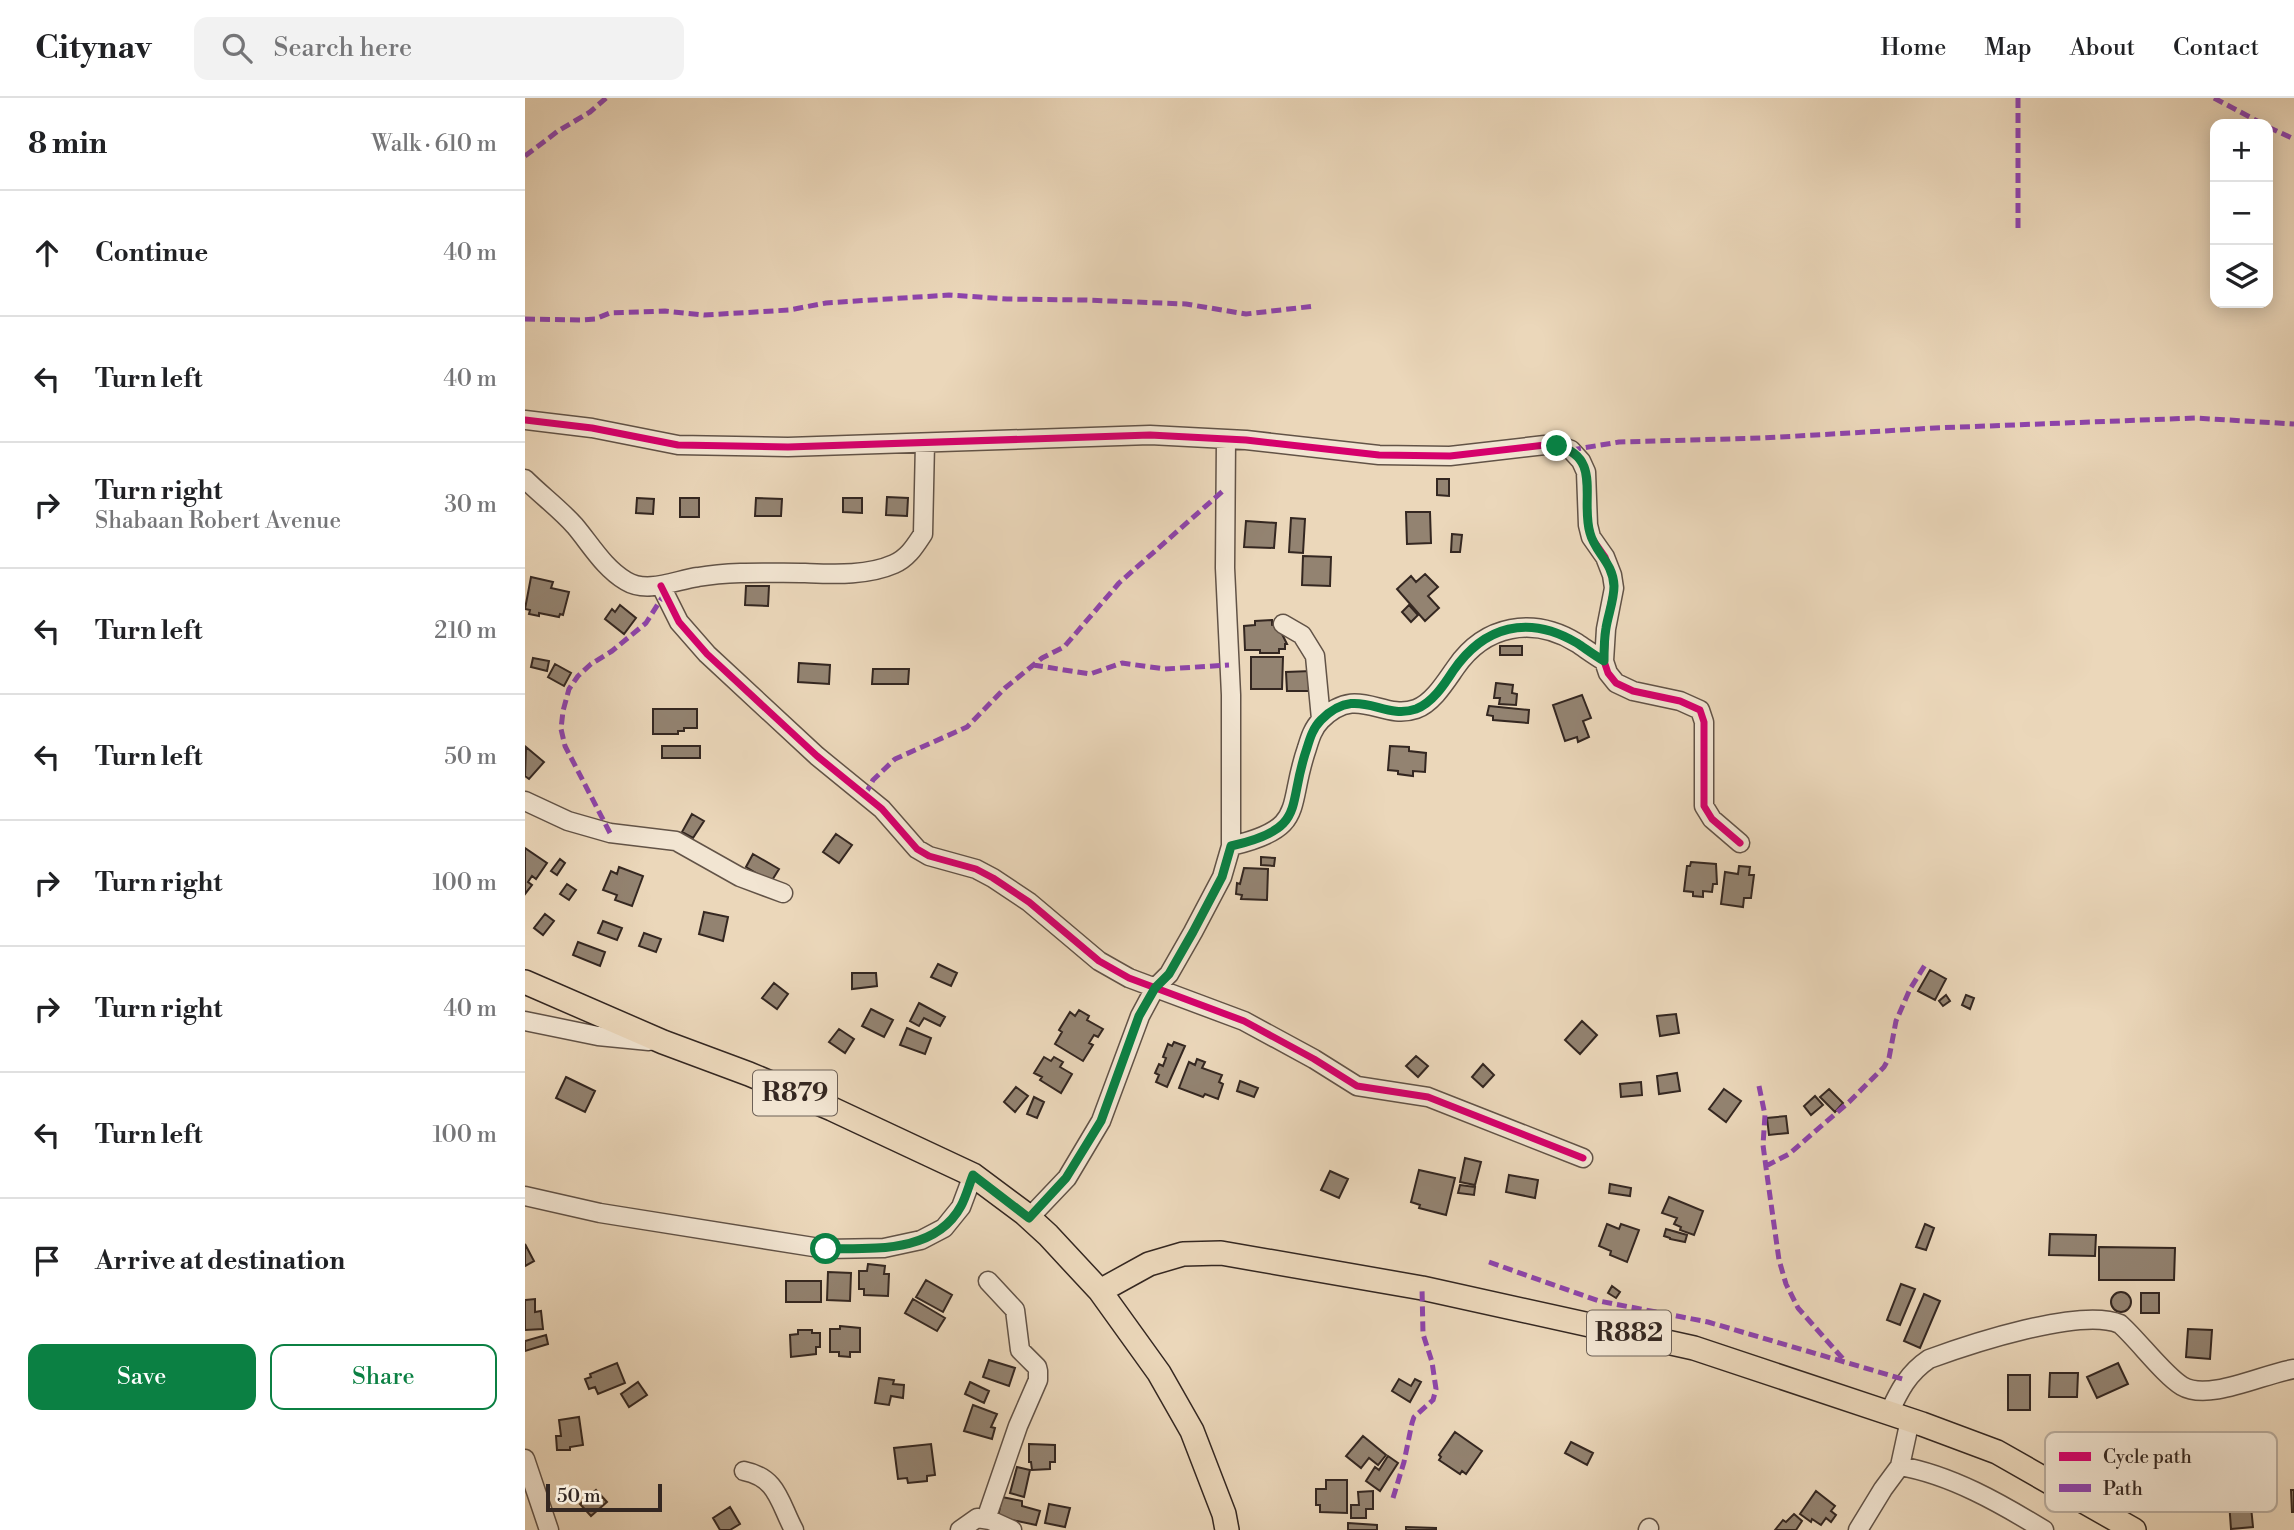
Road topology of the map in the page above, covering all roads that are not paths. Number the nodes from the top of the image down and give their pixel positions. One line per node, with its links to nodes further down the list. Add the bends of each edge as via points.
1 (525, 420): 3 (street, via 678,445)
2 (1226, 439): 3 (street, via 1112,435); 7 (street, via 1379,455 1450,456 1545,445 1571,450 1586,472 1591,537 1612,575); 11 (street)
3 (925, 443): 5 (street, via 923,534 908,555 893,564 841,574 721,574)
4 (525, 479): 5 (street, via 627,582)
5 (661, 586): 14 (street, via 679,622 707,654 817,757 882,809 917,849 993,878 1099,961)
6 (1283, 624): 8 (street, via 1301,635 1315,656)
7 (1604, 661): 8 (street, via 1561,635 1513,628 1473,646 1433,697 1418,708 1397,711 1348,704); 10 (street, via 1612,680 1621,686 1680,701 1702,713 1705,806 1712,819)
8 (1321, 719): 11 (street, via 1304,754 1294,806 1286,820 1256,840)
9 (525, 801): 12 (street, via 568,821 610,833 676,841 740,877)
10 (1740, 843)
11 (1231, 846): 14 (street, via 1222,877 1193,932 1169,974)
12 (783, 893)
13 (525, 982): 16 (main road, R879)
14 (1155, 988): 17 (street, via 1244,1021 1357,1086 1428,1097); 20 (street, via 1139,1016 1101,1121 1066,1178)
15 (525, 1021): 16 (street, via 598,1037)
16 (663, 1042): 18 (main road, R879, via 832,1109)
17 (1583, 1158)
18 (973, 1175): 19 (street, via 961,1207 944,1228 921,1240 884,1248 826,1249 600,1213); 20 (main road, R879)
19 (525, 1196)
20 (1029, 1218): 22 (main road, R879)
21 (988, 1280): 30 (street, via 1015,1310 1020,1350 1037,1367 1038,1380)
22 (1100, 1291): 24 (main road, R882, via 1149,1264 1183,1254 1221,1253 1422,1288 1694,1348); 35 (main road, R879, via 1176,1400 1197,1443)
23 (2294, 1369): 24 (street, via 2227,1387 2201,1391 2183,1387 2120,1324 2108,1319 2075,1320 1987,1339 1929,1359 1901,1386)
24 (1899, 1416): 26 (street); 28 (main road, R882, via 1997,1452)
25 (525, 1459): 31 (street)
26 (1900, 1466): 36 (street); 37 (street, via 1949,1481)
27 (744, 1471): 32 (street, via 769,1482)
28 (2045, 1479)
29 (2102, 1512): 38 (main road, R882)
30 (986, 1519): 33 (street, via 977,1518); 34 (street)
31 (549, 1530)
32 (794, 1530)
33 (960, 1530)
34 (1011, 1530)
35 (1227, 1530)
36 (1858, 1530)
37 (2044, 1530)
38 (2134, 1530)

